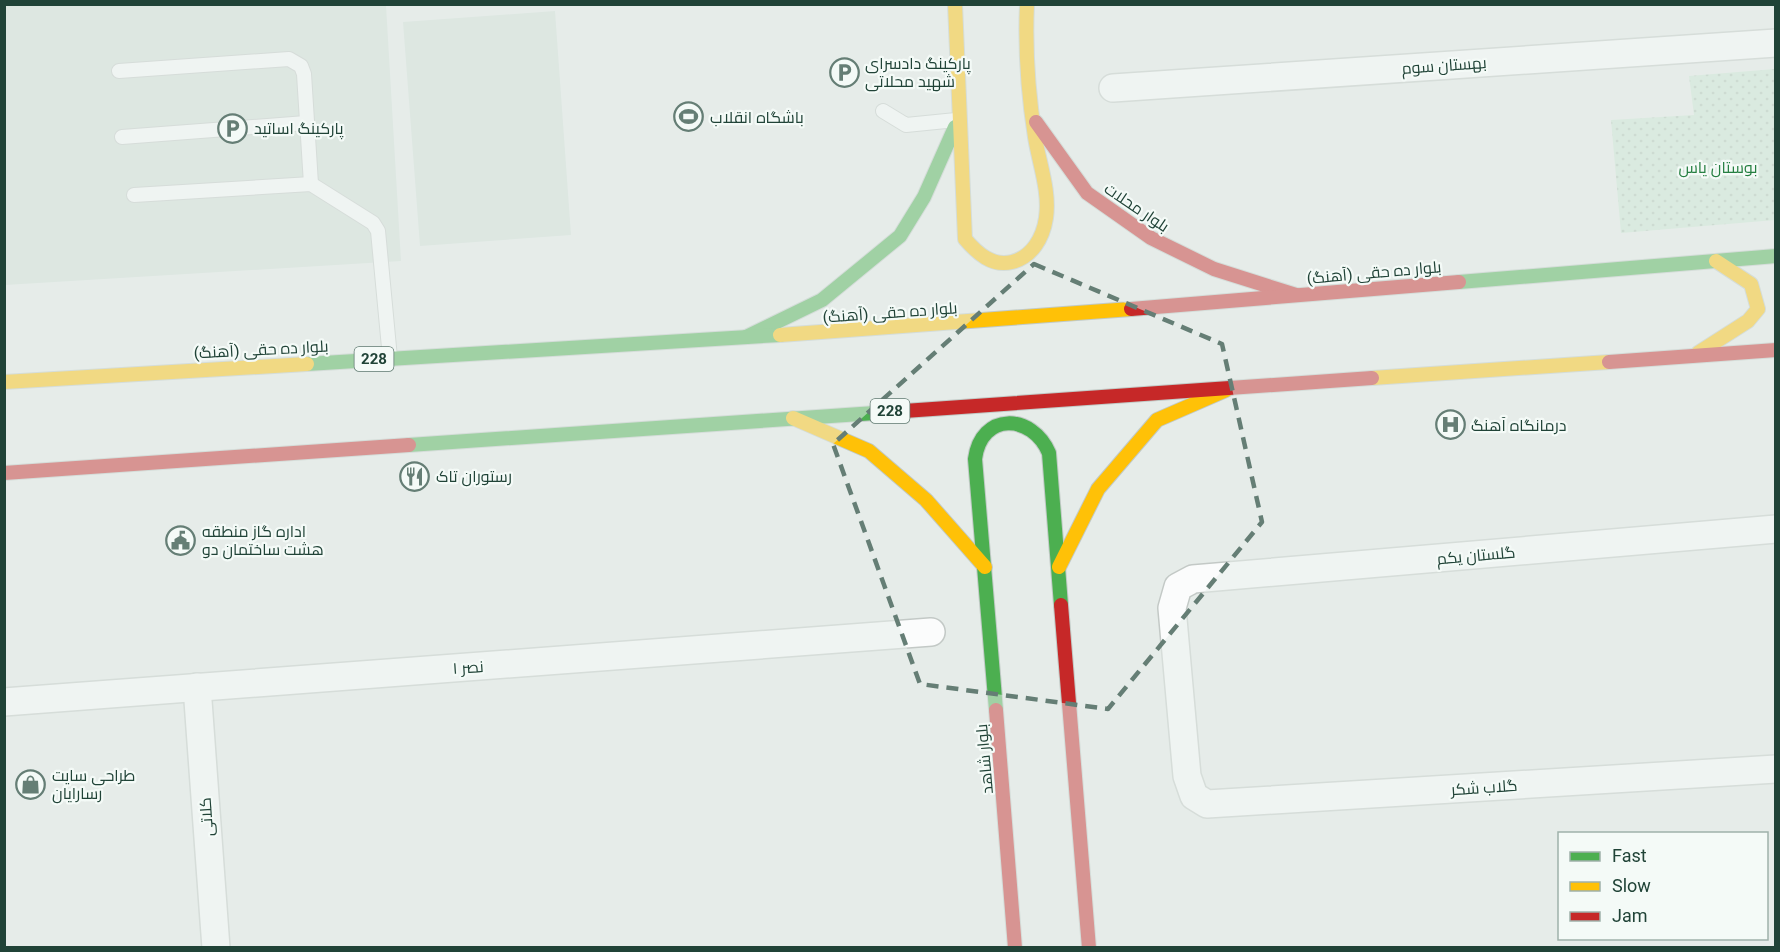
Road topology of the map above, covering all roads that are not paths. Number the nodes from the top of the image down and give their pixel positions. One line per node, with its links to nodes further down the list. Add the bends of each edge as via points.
1 (955, 4): 8 (main road)
2 (1027, 4): 7 (main road, بلوار محلات, via 1024,42)
3 (1776, 43): 5 (street, بهستان سوم)
4 (119, 71): 9 (lane, via 297,61 304,74)
5 (1113, 88)
6 (884, 111): 8 (lane, via 906,125)
7 (1032, 116): 8 (main road, via 1047,212 1032,252 1026,259 1002,265 980,256 965,239); 15 (main road, بلوار محلات, via 1087,193 1151,238 1214,269)
8 (959, 120): 16 (main road, via 924,198 900,236 822,300)
9 (306, 123): 10 (lane); 11 (lane)
10 (122, 137)
11 (311, 184): 12 (lane); 19 (lane, via 373,223 378,231)
12 (134, 195)
13 (1776, 256): 14 (main road, بلوار ده حقی (آهنگ) / 228)
14 (1716, 261): 15 (main road, بلوار ده حقی (آهنگ) / 228); 18 (main road, via 1752,282 1758,293 1758,309 1748,321)
15 (1296, 295): 16 (main road, بلوار ده حقی (آهنگ) / 228)
16 (744, 338): 19 (main road, بلوار ده حقی (آهنگ) / 228)
17 (1776, 350): 18 (main road, 228)
18 (1696, 354): 21 (main road, 228)
19 (390, 358): 20 (main road, بلوار ده حقی (آهنگ) / 228)
20 (4, 382)
21 (1232, 387): 22 (main road, 228); 26 (main road, via 1157,420 1098,489)
22 (793, 418): 23 (main road, 228); 25 (main road, via 869,451 926,500)
23 (4, 473)
24 (1776, 529): 31 (street, گلستان یکم, via 1192,579 1178,587 1172,608 1187,776)
25 (985, 567): 26 (main road, بلوار شاهد, via 975,459 979,439 993,427 1010,424 1026,425 1041,436 1049,453); 33 (main road, بلوار شاهد)
26 (1059, 567): 34 (main road)
27 (931, 632): 28 (street, نصر ۱)
28 (197, 687): 29 (street, نصر ۱); 32 (street, کلاتی)
29 (4, 702)
30 (1776, 769): 31 (street, گلاب شکر, via 1207,804)
31 (1194, 796)
32 (216, 948)
33 (1016, 948)
34 (1089, 948)

